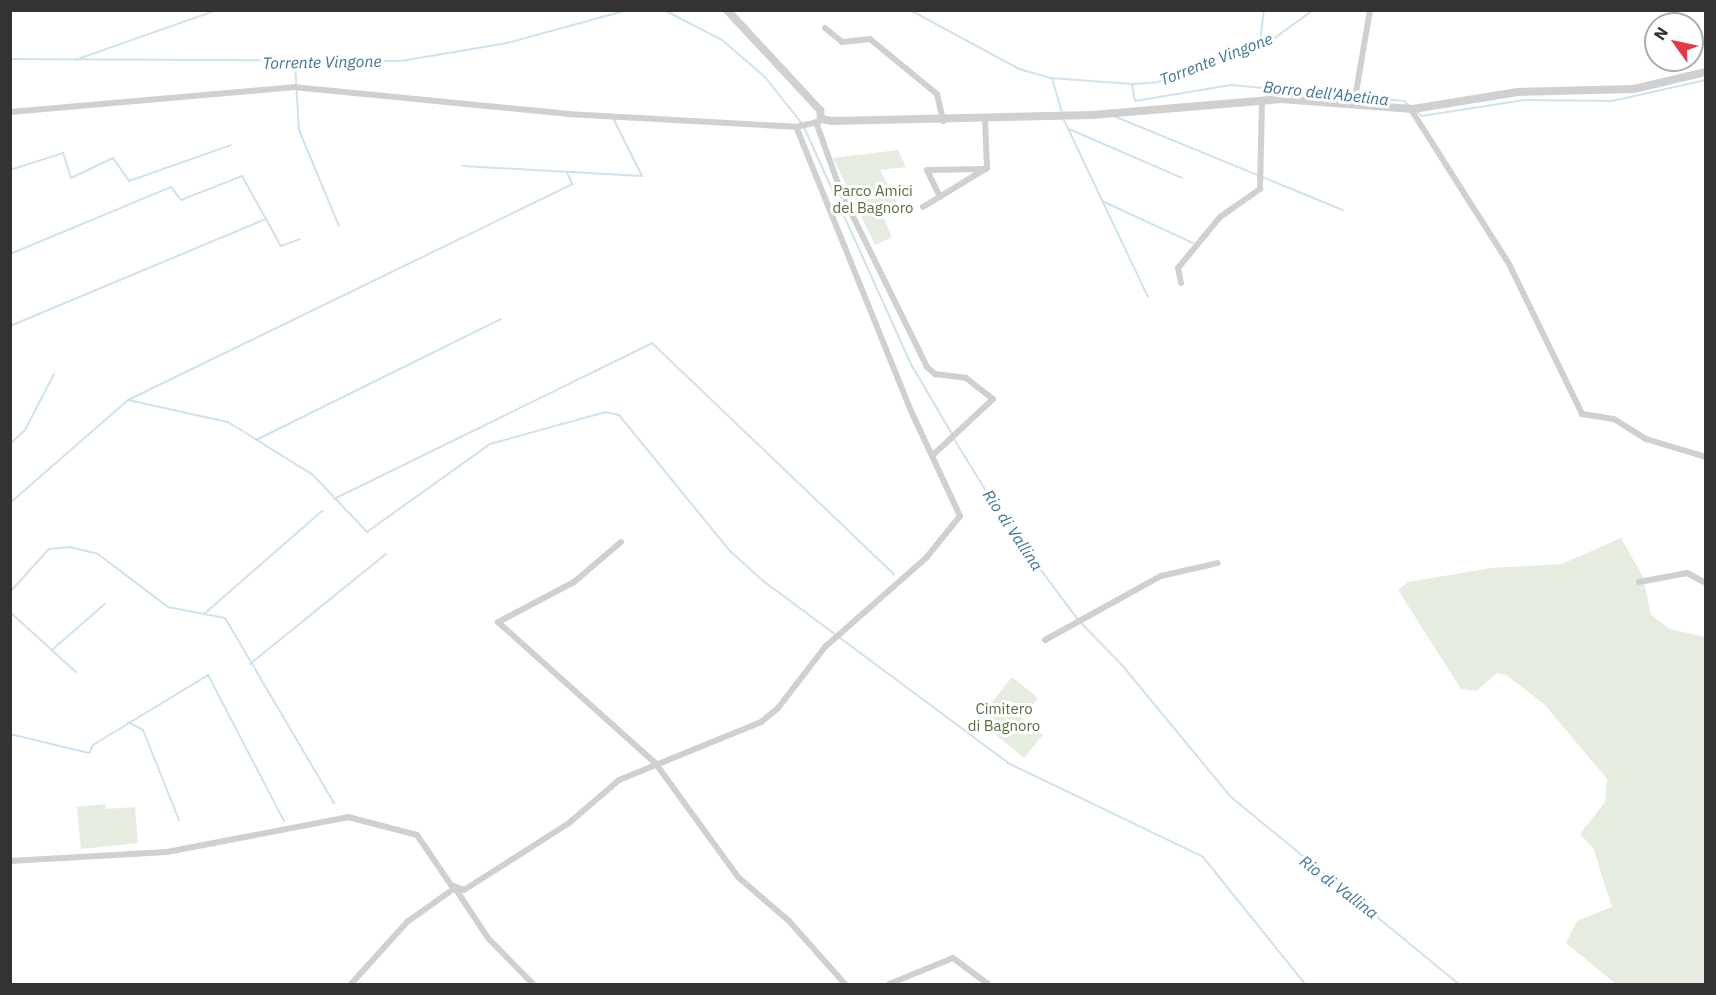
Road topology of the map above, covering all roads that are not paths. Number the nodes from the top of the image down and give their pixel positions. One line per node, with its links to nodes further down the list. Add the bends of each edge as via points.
1 (727, 10): 10 (street, via 820,110)
2 (1370, 10): 6 (street)
3 (825, 28): 11 (street, via 842,42 870,39 937,94)
4 (1706, 72): 7 (street, via 1634,89 1518,92)
5 (1262, 101): 6 (street); 9 (street); 16 (street, via 1260,189 1220,217 1178,268)
6 (1354, 104): 7 (street)
7 (1410, 108): 18 (street, via 1509,264 1582,414 1614,419 1646,439)
8 (10, 112): 12 (street, via 293,87 567,114)
9 (985, 119): 11 (street); 13 (street)
10 (818, 121): 11 (street); 12 (street); 17 (street, via 841,192 927,367 935,374 966,378 993,399)
11 (943, 122)
12 (800, 124): 17 (street)
13 (986, 169): 14 (street); 14 (street, via 927,170)
14 (940, 197): 15 (street)
15 (923, 207)
16 (1181, 283)
17 (934, 454): 24 (street, via 960,516 958,525 836,637 761,722)
18 (1706, 458)
19 (621, 542): 24 (street, via 574,582 498,622)
20 (1218, 563): 23 (street, via 1161,576)
21 (1639, 582): 22 (street, via 1687,573)
22 (1706, 583)
23 (1045, 640)
24 (656, 764): 26 (street, via 619,780 592,807 485,881); 29 (street, via 738,878 789,921)
25 (10, 861): 26 (street, via 167,852 348,817 417,835)
26 (455, 888): 27 (street, via 407,922); 28 (street, via 488,938)
27 (351, 984)
28 (533, 984)
29 (845, 984)
30 (889, 984): 31 (street, via 953,957)
31 (988, 984)

